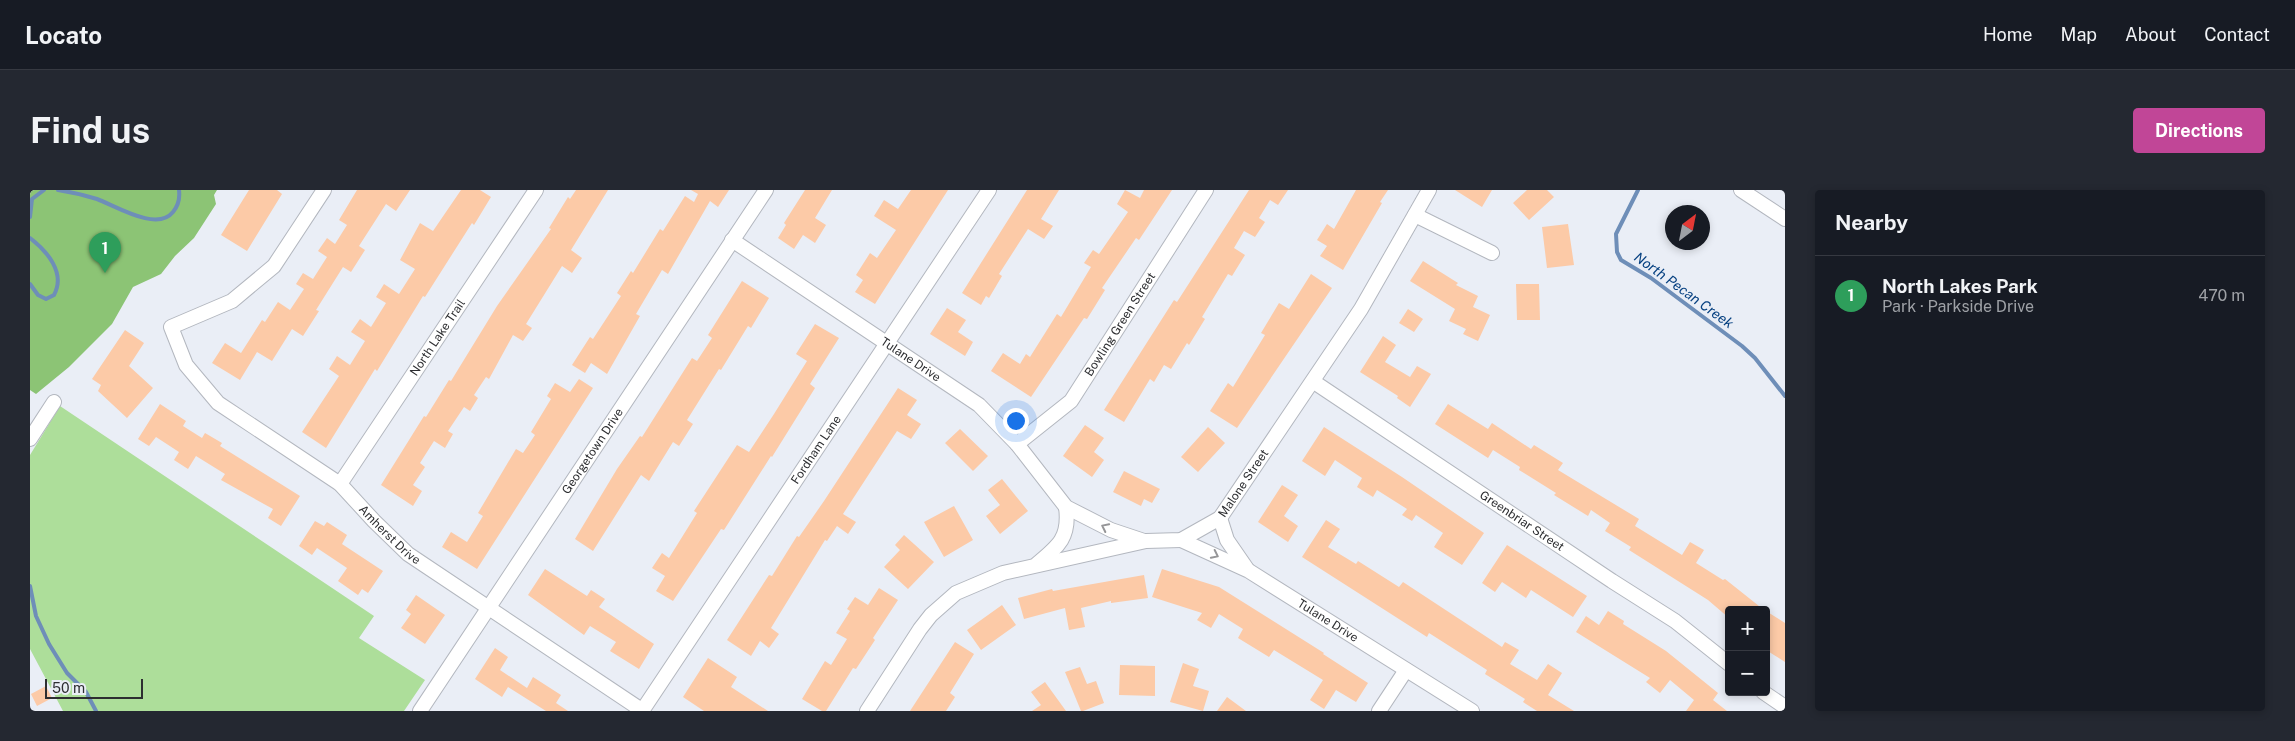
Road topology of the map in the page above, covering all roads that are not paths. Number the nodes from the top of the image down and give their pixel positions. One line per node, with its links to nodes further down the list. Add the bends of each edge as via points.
1 (324, 190): 17 (street, Amherst Drive, via 274,266 232,301 171,327 186,365 218,403)
2 (536, 190): 17 (street, North Lake Trail)
3 (766, 190): 10 (street, Georgetown Drive)
4 (989, 190): 12 (street, Fordham Lane)
5 (1206, 190): 16 (street, Bowling Green Street, via 1071,401)
6 (1429, 190): 8 (street, Malone Street)
7 (1741, 190): 9 (street)
8 (1415, 215): 11 (street); 13 (street, Malone Street)
9 (1785, 219)
10 (732, 240): 12 (street, Tulane Drive); 24 (street, Georgetown Drive)
11 (1492, 253)
12 (886, 344): 16 (street, Tulane Drive, via 979,405); 30 (street, Fordham Lane)
13 (1314, 382): 19 (street, Malone Street); 25 (street, Greenbriar Street, via 1675,620)
14 (54, 402): 15 (street)
15 (30, 439)
16 (1017, 444): 18 (street, Tulane Drive)
17 (340, 484): 24 (street, Amherst Drive, via 408,554)
18 (1066, 507): 21 (street, Tulane Drive, one-way to 18, via 1111,530); 22 (street, via 1068,522 1063,538)
19 (1220, 518): 20 (street, Malone Street); 23 (street, Tulane Drive, via 1227,540)
20 (1181, 540): 21 (street, Malone Street); 23 (street, Tulane Drive, one-way to 23)
21 (1146, 541): 22 (street, Malone Street)
22 (1033, 566): 31 (street, Malone Street, via 972,584 942,604 920,629)
23 (1249, 571): 26 (street, Tulane Drive)
24 (487, 608): 29 (street, Georgetown Drive); 30 (street, Amherst Drive)
25 (1725, 661)
26 (1406, 670): 32 (street); 33 (street, Tulane Drive)
27 (1769, 696): 28 (street)
28 (1785, 707)
29 (420, 711)
30 (642, 711)
31 (866, 711)
32 (1379, 711)
33 (1472, 711)

